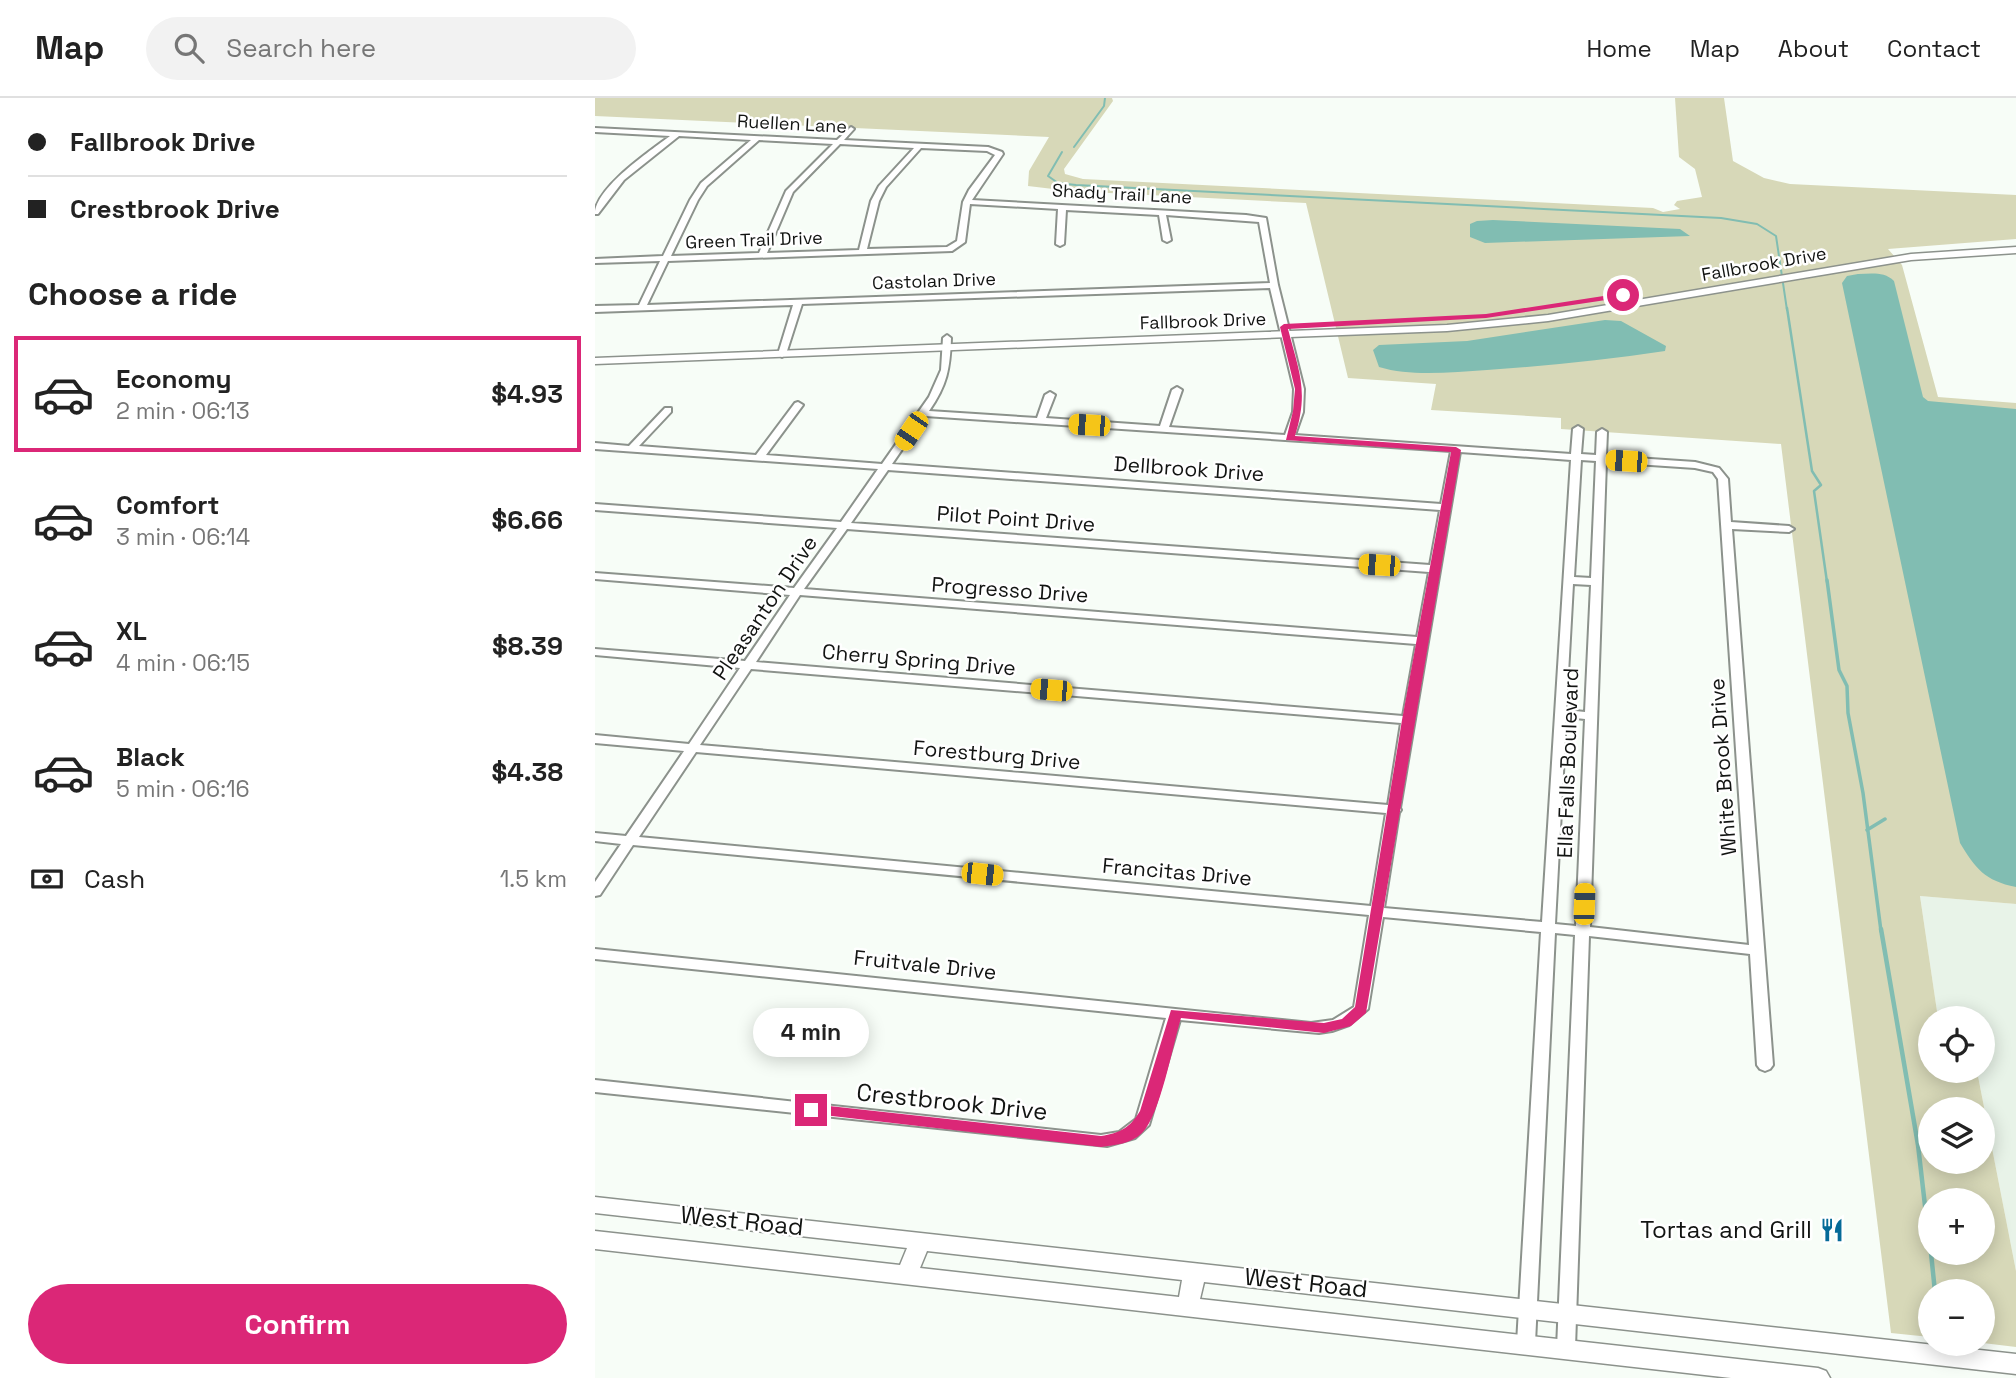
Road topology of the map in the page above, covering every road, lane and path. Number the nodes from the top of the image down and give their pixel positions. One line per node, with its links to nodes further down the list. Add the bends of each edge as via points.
1 (851, 129): 5 (street)
2 (596, 131): 3 (street, Ruellen Lane)
3 (677, 134): 4 (street, Ruellen Lane); 9 (street, via 629,171)
4 (757, 138): 5 (street, Ruellen Lane); 20 (street, via 704,185)
5 (838, 142): 6 (street, Ruellen Lane); 18 (street, via 790,191)
6 (919, 146): 7 (street, Ruellen Lane, via 999,153); 17 (street, via 883,186)
7 (968, 202): 8 (street, Shady Trail Lane); 16 (street, via 957,247)
8 (1062, 207): 10 (street, Shady Trail Lane); 13 (street)
9 (595, 212)
10 (1162, 212): 11 (street); 24 (street, Shady Trail Lane, via 1263,220)
11 (1167, 240)
12 (2016, 242): 14 (main road, Fallbrook Drive)
13 (1061, 244)
14 (1922, 248): 19 (main road); 22 (main road, Fallbrook Drive)
15 (2016, 250): 19 (main road, Fallbrook Drive)
16 (915, 251): 17 (street, Green Trail Drive)
17 (862, 252): 18 (street, Green Trail Drive)
18 (762, 256): 20 (street, Green Trail Drive)
19 (1932, 256): 22 (main road, Fallbrook Drive)
20 (664, 259): 21 (street, Green Trail Drive); 26 (street)
21 (595, 261)
22 (1809, 270): 23 (main road, Fallbrook Drive); 23 (main road, Fallbrook Drive, via 1791,267)
23 (1758, 277): 28 (main road, Fallbrook Drive, via 1548,318)
24 (1275, 285): 25 (street, Castolan Drive); 28 (street)
25 (798, 302): 26 (street, Castolan Drive); 30 (street)
26 (642, 307): 27 (street, Castolan Drive)
27 (595, 309)
28 (1285, 331): 29 (main road, Fallbrook Drive); 43 (street, via 1299,389)
29 (947, 343): 30 (main road, Fallbrook Drive); 38 (street, Pleasanton Drive, via 941,386)
30 (783, 349): 32 (main road, Fallbrook Drive)
31 (595, 352): 32 (main road, Fallbrook Drive)
32 (616, 355): 33 (main road, Fallbrook Drive)
33 (595, 361)
34 (1177, 390): 41 (street)
35 (1050, 395): 39 (street)
36 (798, 405): 48 (street)
37 (668, 410): 45 (street)
38 (923, 413): 39 (street); 50 (street, Pleasanton Drive)
39 (1040, 421): 41 (street)
40 (1578, 429): 47 (street, Ella Falls Boulevard)
41 (1163, 430): 43 (street)
42 (1602, 432): 49 (street, Ella Falls Boulevard)
43 (1289, 438): 46 (street)
44 (595, 446): 45 (street, Dellbrook Drive)
45 (631, 449): 48 (street, Dellbrook Drive)
46 (1456, 450): 47 (street); 52 (street, Fruitvale Drive)
47 (1577, 457): 49 (street); 58 (street, Ella Falls Boulevard)
48 (758, 458): 50 (street, Dellbrook Drive)
49 (1602, 459): 54 (street, White Brook Drive, via 1717,470 1723,480); 59 (street, Ella Falls Boulevard)
50 (886, 467): 52 (street, Dellbrook Drive); 53 (street, Pleasanton Drive)
51 (595, 507): 53 (street, Pilot Point Drive)
52 (1445, 507): 56 (street, Fruitvale Drive)
53 (845, 525): 56 (street, Pilot Point Drive); 60 (street, Pleasanton Drive)
54 (1725, 525): 55 (street); 76 (street, White Brook Drive)
55 (1789, 529)
56 (1434, 569): 61 (street, Fruitvale Drive)
57 (595, 576): 60 (street, Progresso Drive)
58 (1568, 580): 59 (street); 64 (street, Ella Falls Boulevard)
59 (1595, 582): 65 (street, Ella Falls Boulevard)
60 (797, 592): 61 (street, Progresso Drive); 63 (street, Pleasanton Drive)
61 (1423, 641): 66 (street, Fruitvale Drive)
62 (595, 652): 63 (street, Cherry Spring Drive)
63 (749, 665): 66 (street, Cherry Spring Drive); 68 (street, Pleasanton Drive)
64 (1560, 713): 65 (street); 74 (street, Ella Falls Boulevard)
65 (1590, 716): 75 (street, Ella Falls Boulevard)
66 (1408, 720): 69 (street, Fruitvale Drive)
67 (595, 739): 68 (street, Forestburg Drive)
68 (693, 748): 69 (street, Forestburg Drive); 71 (street, Pleasanton Drive)
69 (1395, 810): 73 (street, Fruitvale Drive)
70 (595, 838): 71 (street, Francitas Drive)
71 (629, 841): 72 (street, Pleasanton Drive); 73 (street, Francitas Drive)
72 (595, 892)
73 (1378, 913): 74 (street, Francitas Drive); 78 (street, Fruitvale Drive, via 1361,1009 1347,1022 1324,1028)
74 (1548, 928): 75 (street, Francitas Drive); 87 (street, Ella Falls Boulevard)
75 (1583, 931): 76 (street, Francitas Drive); 88 (street, Ella Falls Boulevard)
76 (1755, 950): 79 (street, White Brook Drive)
77 (595, 954): 78 (street, Fruitvale Drive)
78 (1175, 1013): 80 (street, Crestbrook Drive, via 1143,1121 1121,1139 1101,1141)
79 (1765, 1065)
80 (595, 1086)
81 (595, 1205): 83 (main road, West Road)
82 (595, 1240): 85 (main road, West Road)
83 (921, 1240): 84 (main road, West Road); 85 (main road)
84 (1195, 1271): 86 (main road); 87 (main road, West Road)
85 (906, 1276): 86 (main road, West Road)
86 (1188, 1306): 89 (main road, West Road)
87 (1527, 1307): 88 (main road, West Road); 89 (street, Ella Falls Boulevard)
88 (1567, 1312): 90 (street, Ella Falls Boulevard); 91 (main road, West Road)
89 (1526, 1343): 90 (main road, West Road)
90 (1566, 1348): 92 (main road, West Road)
91 (2016, 1364)
92 (1818, 1378)

